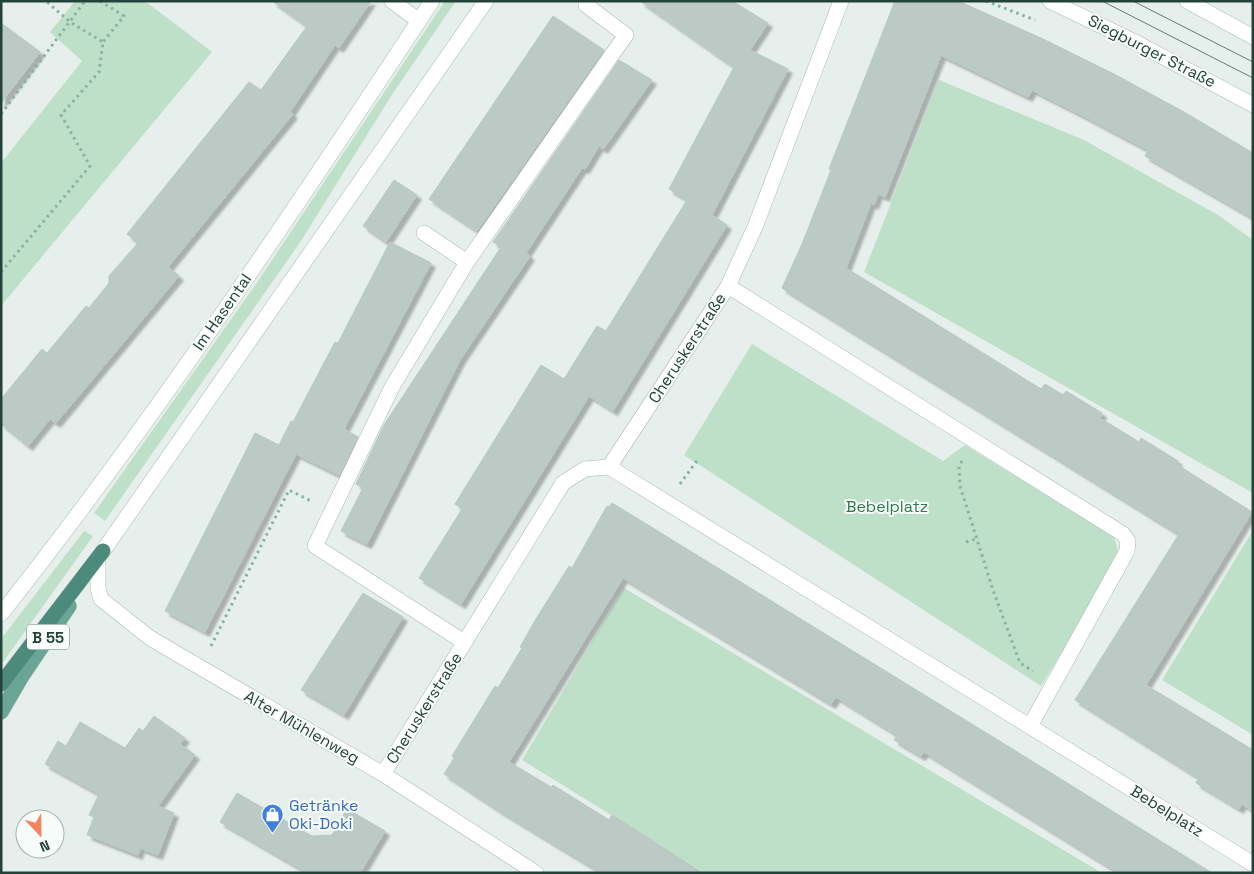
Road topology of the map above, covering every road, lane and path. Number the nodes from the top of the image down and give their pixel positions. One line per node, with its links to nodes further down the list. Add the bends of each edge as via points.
1 (46, 1): 12 (path)
2 (85, 1): 12 (path)
3 (100, 1): 14 (path, via 124,16)
4 (392, 1): 11 (street)
5 (432, 1): 11 (street, Im Hasental)
6 (486, 1): 28 (street, B 55)
7 (1050, 1): 15 (street, Siegburger Straße)
8 (1187, 1): 13 (street)
9 (838, 2): 20 (street, Cheruskerstraße, via 755,227)
10 (586, 5): 18 (street, Cheruskerstraße, via 626,34)
11 (419, 21): 29 (street, Im Hasental, via 312,184 94,495)
12 (70, 22): 14 (path); 16 (path)
13 (1253, 37)
14 (102, 42): 19 (path, via 99,72 61,115 90,166)
15 (1253, 104)
16 (1, 114)
17 (424, 233): 18 (street)
18 (467, 262): 25 (street, Cheruskerstraße, via 392,387)
19 (1, 272)
20 (728, 286): 21 (street); 23 (street, Cheruskerstraße)
21 (972, 441): 26 (path, via 959,466 960,486); 32 (street, via 1123,534 1128,542 1127,551)
22 (699, 458): 24 (path)
23 (609, 467): 24 (street, Bebelplatz); 30 (street, Cheruskerstraße, via 585,468 563,483)
24 (666, 502): 35 (street, Bebelplatz)
25 (332, 512): 30 (street, Cheruskerstraße, via 315,546); 31 (path, via 289,490)
26 (976, 539): 27 (path); 32 (path, via 1020,663)
27 (966, 542)
28 (100, 557): 31 (street, Alter Mühlenweg, via 98,588 101,599 150,638); 33 (highway, B 55); 34 (main road, B 55)
29 (1, 614)
30 (464, 642): 36 (street, Cheruskerstraße)
31 (200, 668): 36 (street, Alter Mühlenweg)
32 (1053, 683): 35 (street)
33 (1, 684)
34 (1, 712)
35 (1030, 726): 37 (street, Bebelplatz)
36 (383, 774): 38 (street, Alter Mühlenweg)
37 (1253, 864)
38 (536, 873)

